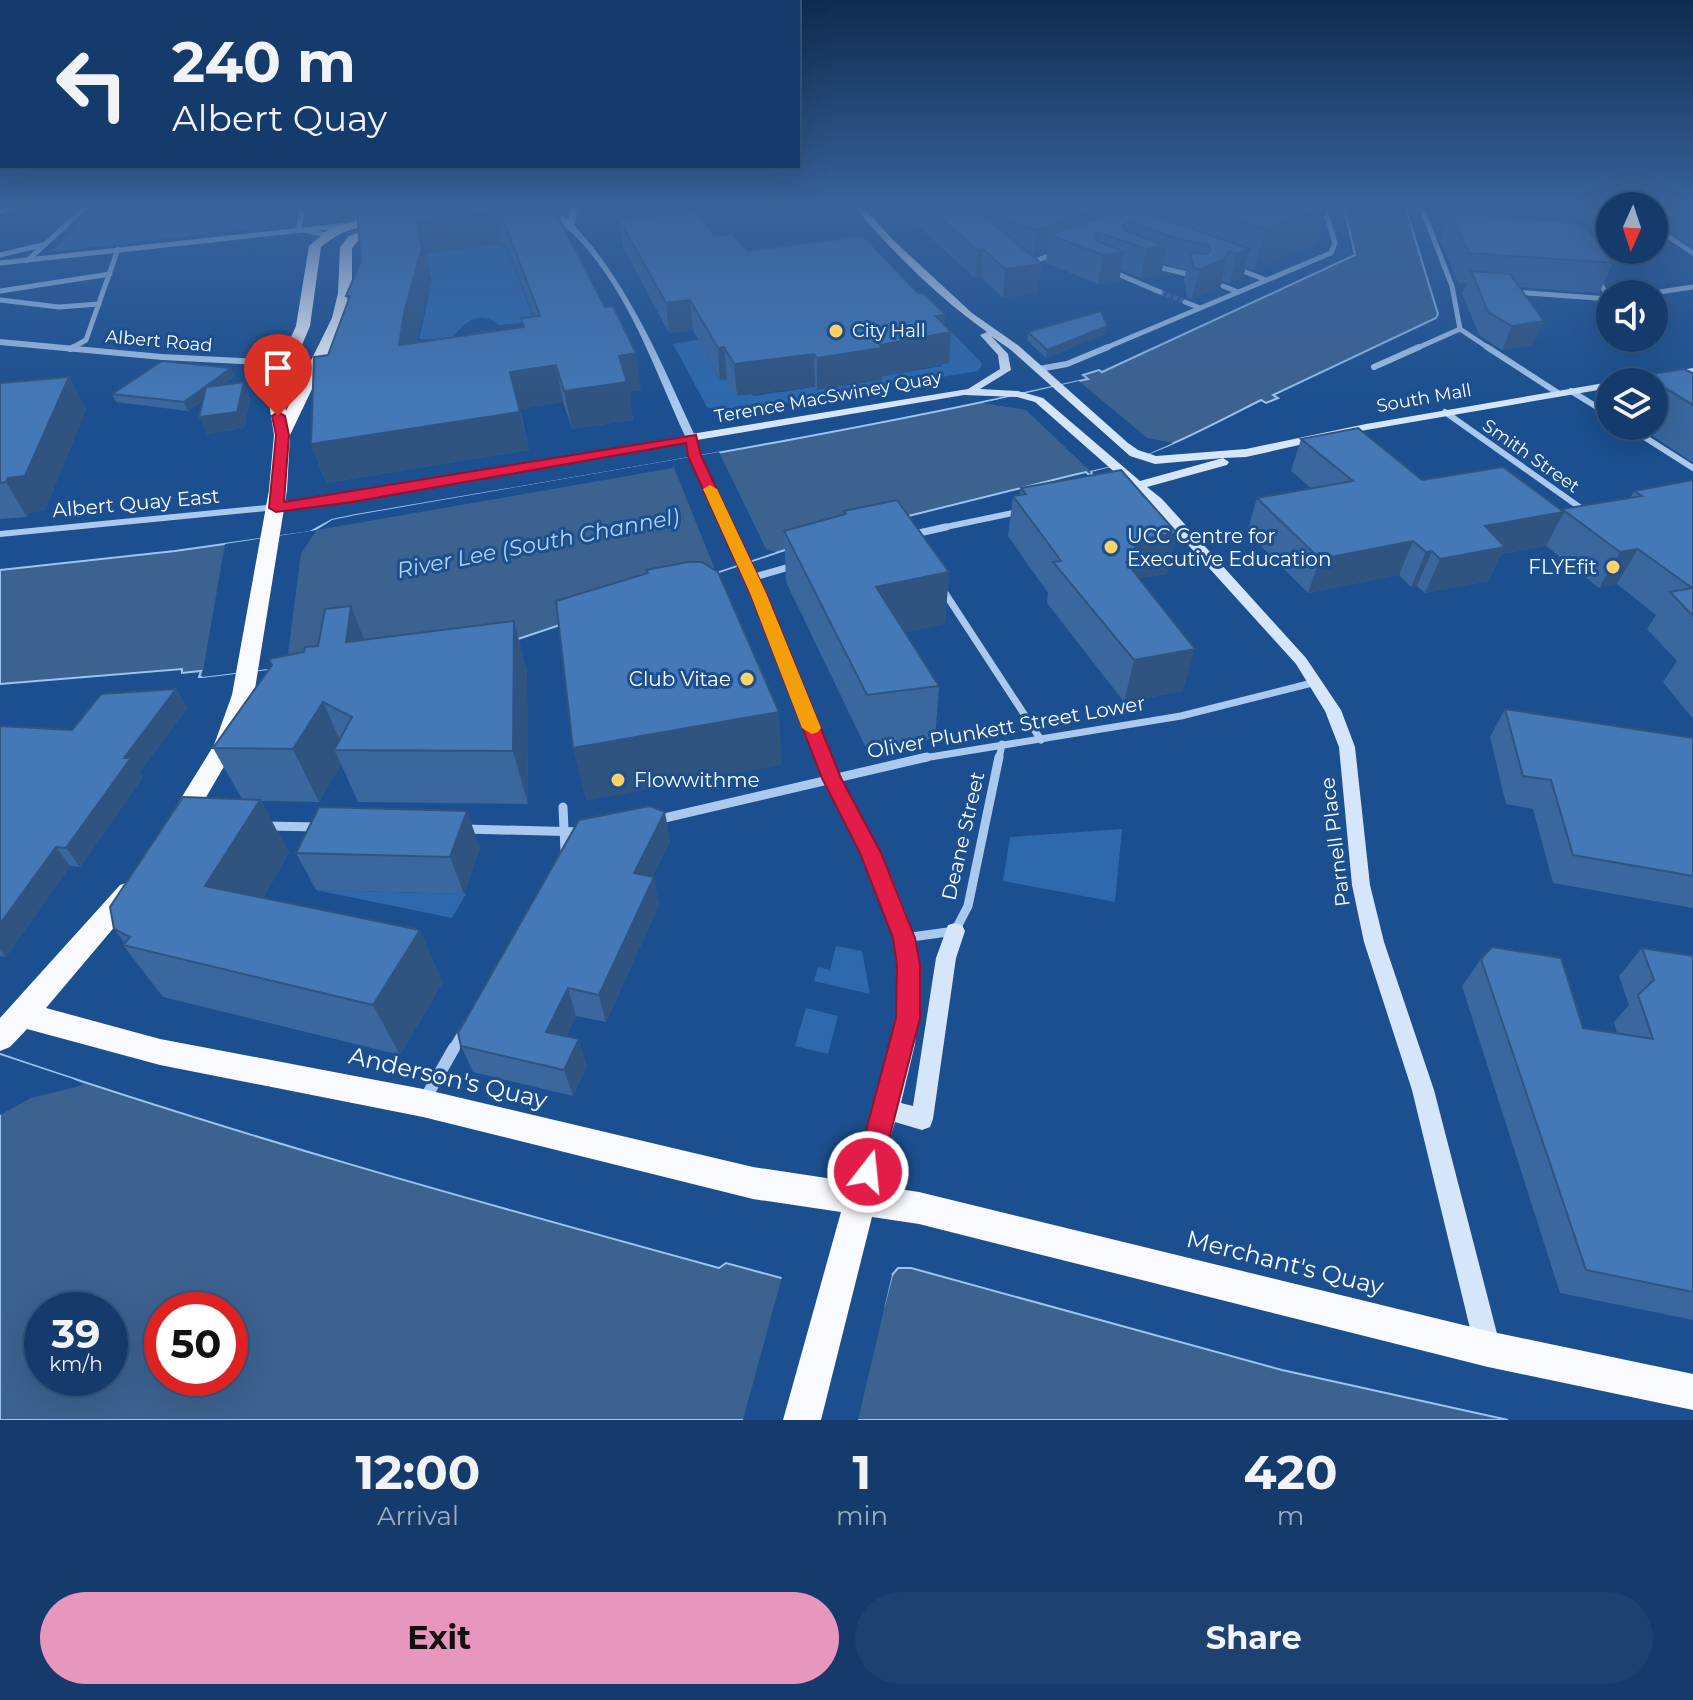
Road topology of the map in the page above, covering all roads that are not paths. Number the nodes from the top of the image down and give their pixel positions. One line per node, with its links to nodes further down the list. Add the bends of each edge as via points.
1 (311, 272): 32 (highway, via 303,326)
2 (345, 272): 35 (highway, via 343,304)
3 (608, 272): 43 (street, via 633,313)
4 (923, 272): 27 (main road)
5 (1113, 272): 19 (street)
6 (1177, 272): 11 (street)
7 (1246, 272): 12 (street)
8 (1284, 272): 12 (street)
9 (1446, 272): 14 (street)
10 (110, 274): 17 (street); 25 (street)
11 (1199, 278)
12 (1266, 280): 20 (street)
13 (1223, 286): 20 (street)
14 (1451, 287): 16 (street); 28 (street)
15 (1693, 287): 18 (street)
16 (1465, 288)
17 (0, 291)
18 (1668, 291)
19 (1160, 292)
20 (1239, 292): 26 (street)
21 (1509, 292): 22 (street)
22 (1596, 298)
23 (0, 300): 25 (street, via 59,307)
24 (1185, 302): 26 (street)
25 (99, 304): 30 (street, via 86,340)
26 (1200, 308): 33 (street, via 1067,364)
27 (969, 315): 33 (main road); 38 (main road, via 1006,363 1000,376)
28 (1460, 329): 31 (street); 39 (street)
29 (0, 342): 30 (street, Albert Road)
30 (70, 349): 32 (street, Albert Road)
31 (1374, 367)
32 (285, 368): 35 (street, Albert Road); 42 (highway, via 274,396)
33 (1039, 369): 45 (main road, South Mall, via 1142,457 1171,460)
34 (1693, 371): 36 (main road)
35 (314, 372): 42 (highway)
36 (1668, 375)
37 (1596, 387): 39 (main road, South Mall)
38 (970, 391): 43 (main road, Terence MacSwiney Quay); 47 (main road, Parnell Place, via 1018,394 1045,403)
39 (1565, 392): 40 (street); 41 (main road, South Mall)
40 (1596, 408)
41 (1445, 412): 45 (main road, South Mall); 51 (street, Smith Street)
42 (282, 435): 49 (highway)
43 (691, 438): 49 (street, Albert Quay East); 57 (main road)
44 (1649, 440): 46 (street)
45 (1246, 453): 47 (main road, South Mall)
46 (1693, 468)
47 (1140, 485): 48 (street); 59 (main road, Parnell Place, via 1241,592)
48 (1125, 488)
49 (276, 508): 52 (street, Albert Quay East); 69 (highway, via 239,711)
50 (1023, 511): 53 (street)
51 (1588, 513)
52 (0, 534)
53 (906, 536): 54 (street); 55 (street)
54 (895, 539)
55 (912, 545)
56 (809, 561): 57 (street)
57 (747, 571): 62 (main road)
58 (938, 583): 60 (street)
59 (1316, 682): 60 (street, Oliver Plunkett Street Lower, via 1244,702); 81 (main road, Parnell Place, via 1347,747 1361,885 1374,942 1423,1090)
60 (1041, 740): 61 (street, Oliver Plunkett Street Lower)
61 (1002, 744): 62 (street, Oliver Plunkett Street Lower); 73 (street, Deane Street, via 968,906)
62 (831, 778): 64 (street, Oliver Plunkett Street Lower); 74 (main road, via 871,853)
63 (563, 807): 68 (street)
64 (644, 822)
65 (252, 826): 66 (street)
66 (339, 827)
67 (447, 829): 68 (street)
68 (562, 830): 70 (street); 71 (street, via 567,847)
69 (178, 831)
70 (600, 831)
71 (559, 861)
72 (141, 876): 75 (highway)
73 (955, 931): 74 (street, Deane Street); 79 (main road, via 946,958 922,1119)
74 (904, 938): 79 (main road, via 908,1018)
75 (23, 1015): 77 (highway); 78 (highway, Anderson's Quay, via 160,1052)
76 (471, 1017): 78 (street)
77 (0, 1038)
78 (423, 1103): 80 (highway, Anderson's Quay, via 753,1183)
79 (886, 1109): 80 (main road)
80 (861, 1198): 81 (highway, Merchant's Quay, via 953,1215); 83 (highway)
81 (1488, 1349): 82 (highway, Merchant's Quay)
82 (1693, 1392)
83 (802, 1420)

